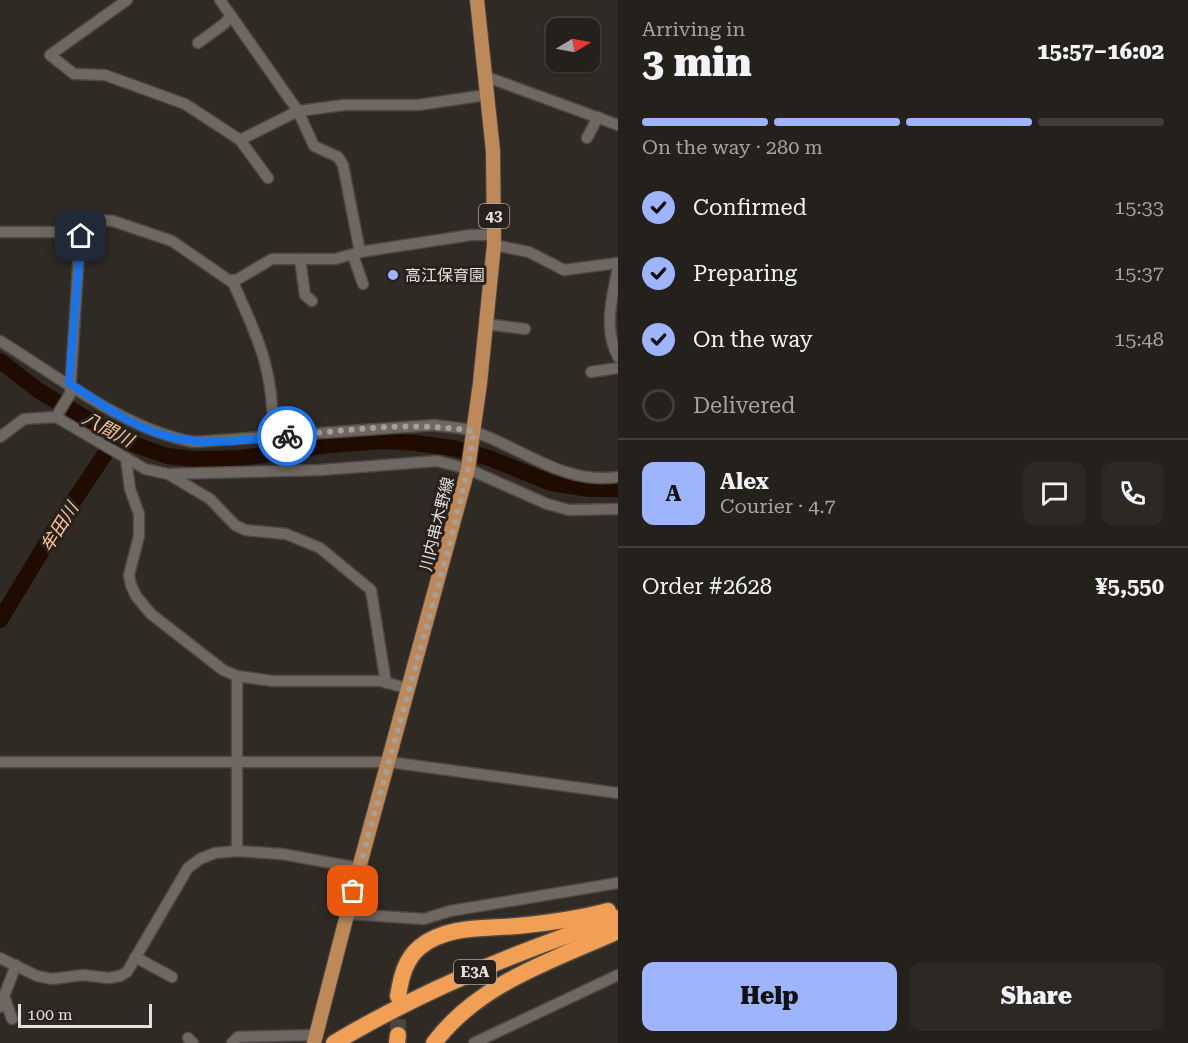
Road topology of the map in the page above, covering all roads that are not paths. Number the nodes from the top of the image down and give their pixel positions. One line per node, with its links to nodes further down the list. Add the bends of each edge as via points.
1 (127, 0): 12 (street, via 50,55 75,74 105,75 185,104)
2 (220, 0): 4 (street)
3 (477, 0): 6 (main road, 川内串木野線 / 43)
4 (231, 16): 5 (street); 8 (street)
5 (198, 43)
6 (484, 76): 7 (main road, 川内串木野線 / 43); 9 (street)
7 (486, 96): 8 (street, via 418,105 344,105); 16 (main road, 川内串木野線 / 43, via 495,181)
8 (298, 111): 12 (street); 17 (street, via 314,146 338,157 343,165)
9 (598, 117): 10 (street); 11 (street)
10 (618, 125)
11 (587, 138)
12 (240, 140): 13 (street)
13 (268, 178)
14 (0, 232): 20 (street, via 58,232 100,220 113,221 172,241)
15 (81, 236): 29 (street)
16 (494, 240): 17 (street, via 471,235); 19 (street, via 564,270); 23 (main road, 川内串木野線 / 43)
17 (356, 254): 18 (street, via 335,259); 21 (street)
18 (300, 259): 20 (street, via 272,259); 22 (street, via 305,295)
19 (618, 265): 26 (street, via 609,322 610,338)
20 (232, 280): 33 (street, via 267,360 274,401)
21 (363, 284)
22 (312, 301)
23 (486, 324): 24 (street); 31 (main road, 川内串木野線 / 43)
24 (525, 329)
25 (0, 341): 29 (street)
26 (618, 357)
27 (618, 368): 28 (street)
28 (591, 372)
29 (70, 388): 30 (street); 33 (street, via 169,437 195,442)
30 (57, 415): 32 (street, via 24,419); 34 (street)
31 (474, 431): 33 (street, via 408,425); 35 (main road, 川内串木野線 / 43); 37 (street, via 570,476)
32 (0, 437)
33 (273, 437)
34 (126, 458): 36 (street, via 145,469); 39 (street, via 130,489 139,514 140,536 129,575 136,596 151,614 196,650)
35 (468, 469): 36 (street, via 437,461 321,470); 38 (street, via 569,510); 41 (main road, 川内串木野線 / 43)
36 (168, 474): 40 (street, via 210,499 245,530 286,534 320,548 371,590)
37 (618, 477)
38 (618, 509)
39 (237, 676): 40 (street, via 273,681); 43 (street)
40 (386, 682): 41 (street)
41 (409, 689): 44 (main road, 川内串木野線 / 43)
42 (0, 762): 43 (street)
43 (237, 762): 44 (street); 46 (street)
44 (389, 762): 45 (street); 47 (main road, 川内串木野線 / 43)
45 (618, 793)
46 (237, 851): 47 (street, via 282,854); 53 (street, via 215,853 188,868)
47 (359, 868): 50 (main road, 川内串木野線 / 43)
48 (618, 883): 50 (street, via 450,910 424,919)
49 (618, 908): 59 (highway, via 579,918 471,929 435,937 418,948 406,964)
50 (348, 914): 62 (main road, 川内串木野線 / 43)
51 (618, 918): 63 (highway, E3A, via 493,964)
52 (618, 932): 65 (highway, via 487,992 448,1024)
53 (135, 957): 55 (street, via 127,972 109,978 83,975 52,979); 57 (street)
54 (0, 958): 55 (street)
55 (16, 966): 58 (street)
56 (618, 975): 66 (street)
57 (172, 977)
58 (4, 996): 60 (street); 61 (street)
59 (398, 996)
60 (0, 1007)
61 (12, 1019)
62 (315, 1039): 64 (street, via 238,1037)
63 (337, 1042)
64 (232, 1043)
65 (434, 1043)
66 (474, 1043)

